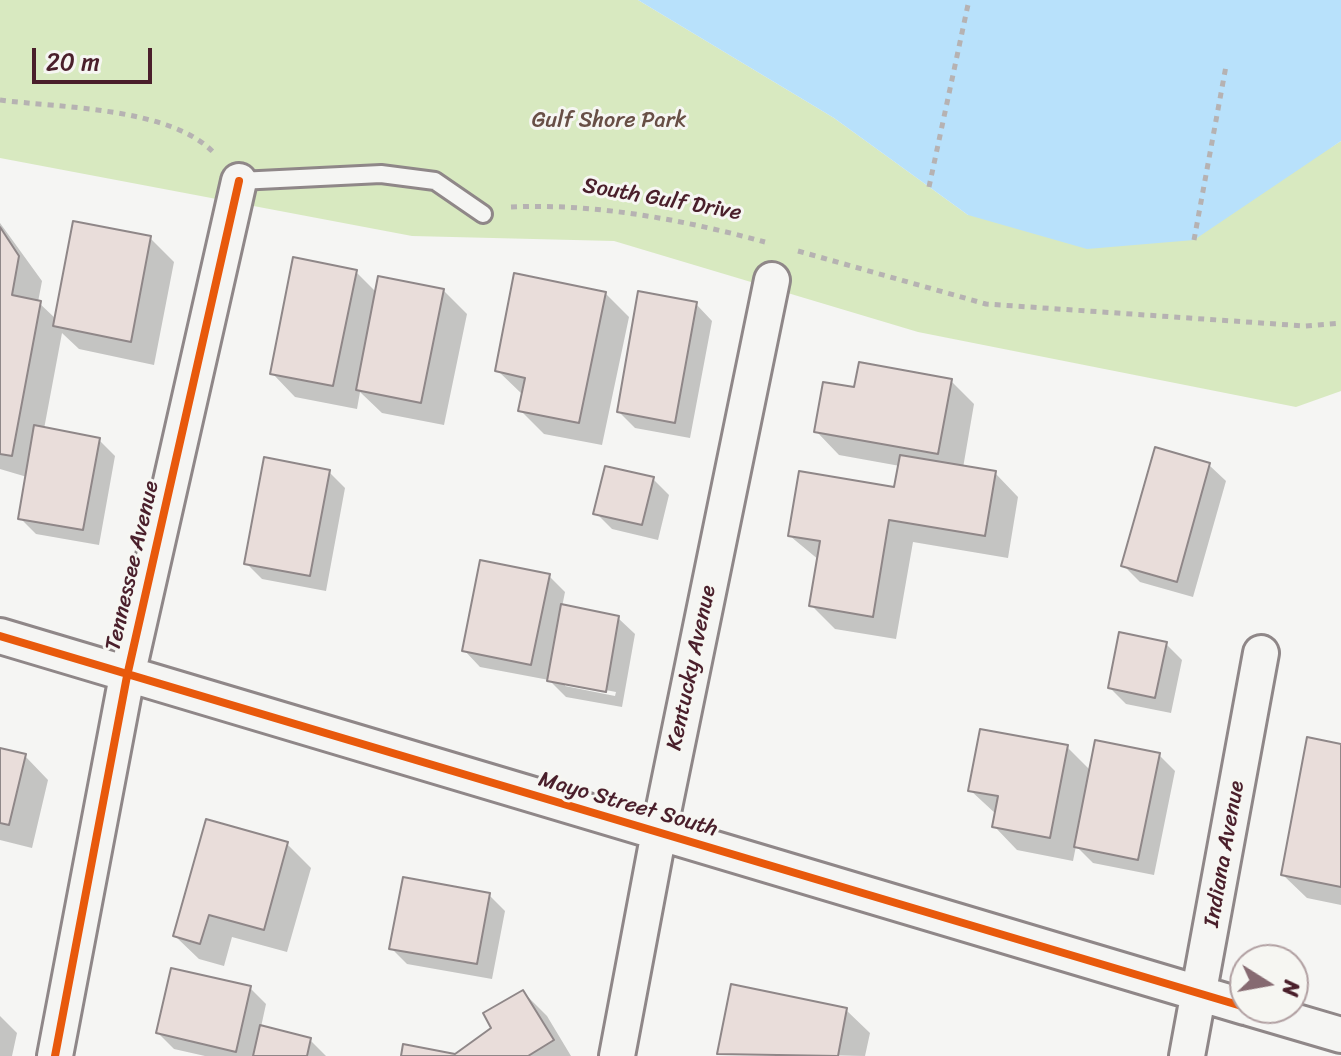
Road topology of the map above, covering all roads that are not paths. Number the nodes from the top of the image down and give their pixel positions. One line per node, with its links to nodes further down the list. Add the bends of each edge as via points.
1 (239, 181): 2 (lane, via 381,174 435,181); 6 (street, Tennessee Avenue)
2 (483, 214)
3 (772, 280): 7 (street, Kentucky Avenue)
4 (0, 636): 6 (street, Mayo Street South)
5 (1261, 653): 8 (street, Indiana Avenue)
6 (127, 676): 7 (street, Mayo Street South); 12 (street, Tennessee Avenue)
7 (659, 832): 8 (street, Mayo Street South); 13 (street, Kentucky Avenue)
8 (1200, 993): 9 (street, Mayo Street South); 14 (street, Indiana Avenue)
9 (1229, 1002)
10 (1304, 1024): 11 (street, Mayo Street South)
11 (1341, 1035)
12 (55, 1056)
13 (617, 1056)
14 (1187, 1056)

